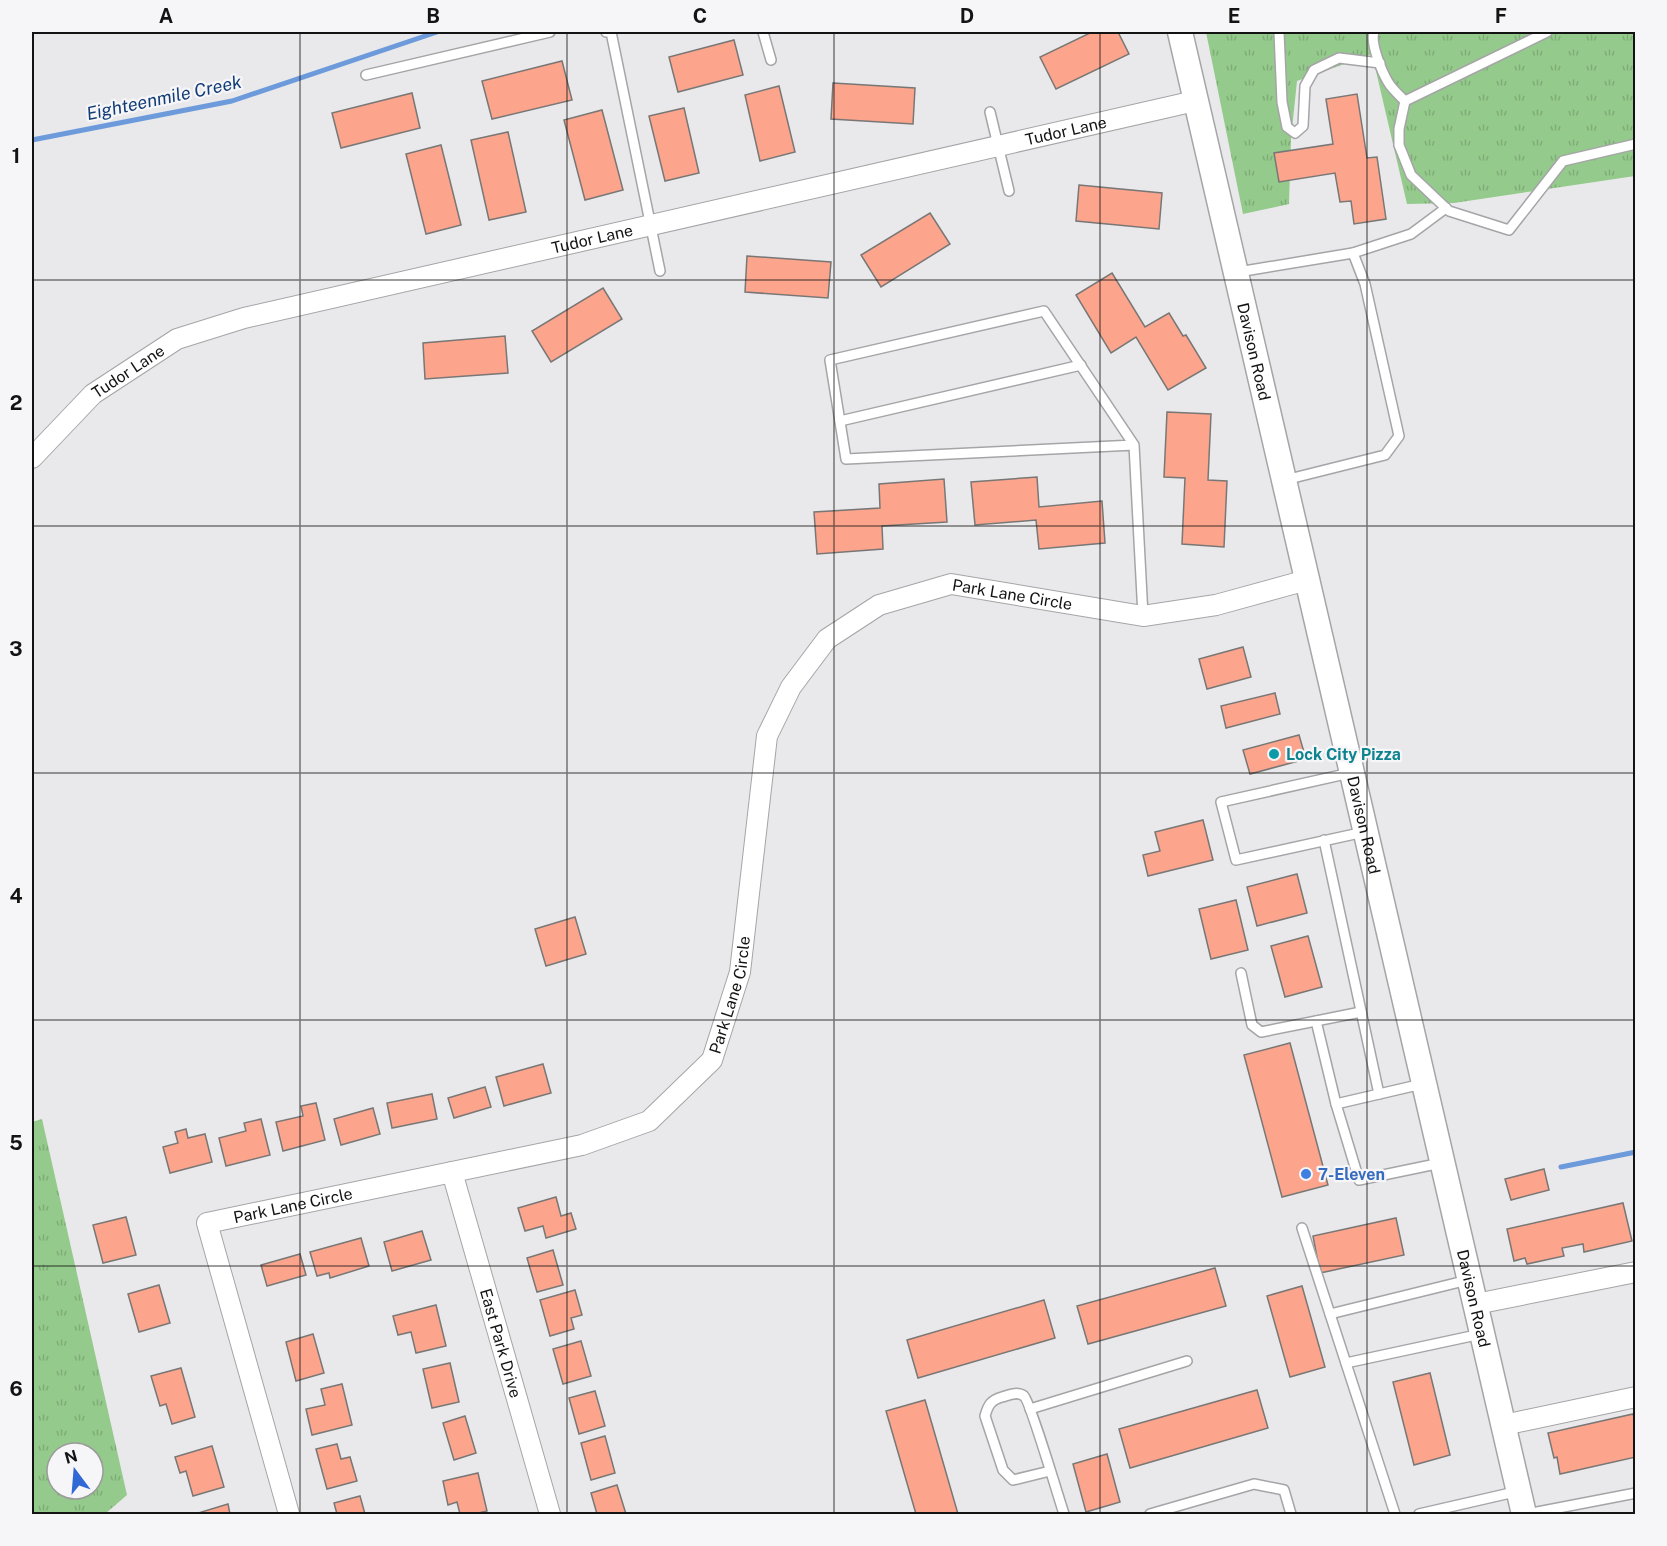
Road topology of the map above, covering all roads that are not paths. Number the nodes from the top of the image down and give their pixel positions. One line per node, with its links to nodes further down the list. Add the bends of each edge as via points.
1 (550, 32): 10 (lane)
2 (610, 32): 18 (lane)
3 (763, 32): 8 (lane)
4 (1180, 32): 11 (street, Davison Road)
5 (1279, 32): 9 (lane, via 1281,102 1287,127 1295,133 1303,126 1305,86 1314,70 1340,58)
6 (1374, 32): 9 (lane)
7 (1547, 32): 12 (lane)
8 (771, 60)
9 (1380, 63): 12 (lane, via 1389,84)
10 (366, 75)
11 (1195, 100): 15 (street, Tudor Lane); 21 (street, Davison Road)
12 (1405, 101): 17 (lane, via 1399,145 1411,175)
13 (990, 112): 15 (lane)
14 (1635, 144): 17 (lane, via 1563,161 1509,230)
15 (998, 146): 16 (lane); 18 (street, Tudor Lane)
16 (1009, 191)
17 (1446, 208): 19 (lane, via 1411,234)
18 (651, 225): 20 (lane); 25 (street, Tudor Lane, via 244,318 177,339 93,394)
19 (1353, 253): 21 (lane); 26 (lane, via 1365,284 1399,436 1385,455)
20 (660, 271)
21 (1235, 273): 26 (street, Davison Road)
22 (1081, 365): 23 (lane); 23 (lane, via 1044,311 830,360); 24 (lane)
23 (840, 421): 24 (lane, via 846,459)
24 (1134, 445): 28 (lane)
25 (32, 458)
26 (1284, 480): 27 (street, Davison Road)
27 (1308, 580): 28 (street, Park Lane Circle, via 1216,605); 29 (street, Davison Road)
28 (1143, 616): 39 (street, Park Lane Circle, via 951,584 879,605 827,639 791,687 767,736 740,972 712,1060 649,1121 582,1145)
29 (1352, 772): 30 (street, Davison Road); 31 (lane, via 1221,802 1236,860)
30 (1366, 831): 31 (lane); 35 (street, Davison Road)
31 (1324, 840): 33 (lane)
32 (1241, 973): 34 (lane, via 1252,1025 1261,1032)
33 (1361, 1012): 34 (lane); 36 (lane)
34 (1316, 1021): 37 (lane)
35 (1425, 1084): 36 (lane); 38 (street, Davison Road)
36 (1379, 1094): 37 (lane)
37 (1336, 1104): 38 (lane, via 1359,1180)
38 (1443, 1163): 42 (street, Davison Road)
39 (453, 1172): 54 (street, Park Lane Circle, via 207,1223); 55 (street, East Park Drive)
40 (1302, 1228): 44 (lane)
41 (1635, 1272): 43 (street)
42 (1470, 1280): 43 (street, Davison Road); 44 (lane)
43 (1476, 1304): 45 (street, Davison Road)
44 (1330, 1314): 47 (lane)
45 (1483, 1333): 47 (lane); 50 (street, Davison Road)
46 (1187, 1361): 49 (lane)
47 (1346, 1363): 59 (lane)
48 (1635, 1397): 50 (street)
49 (1030, 1409): 51 (lane); 51 (lane, via 1027,1399 1015,1393 993,1400 986,1416 1006,1474 1013,1480)
50 (1504, 1425): 53 (street, Davison Road)
51 (1050, 1471): 56 (lane)
52 (1635, 1493): 53 (lane)
53 (1524, 1507): 60 (lane)
54 (289, 1515)
55 (550, 1515)
56 (1064, 1515)
57 (1150, 1515): 58 (lane, via 1254,1484 1284,1490)
58 (1291, 1515)
59 (1395, 1515)
60 (1419, 1515)

